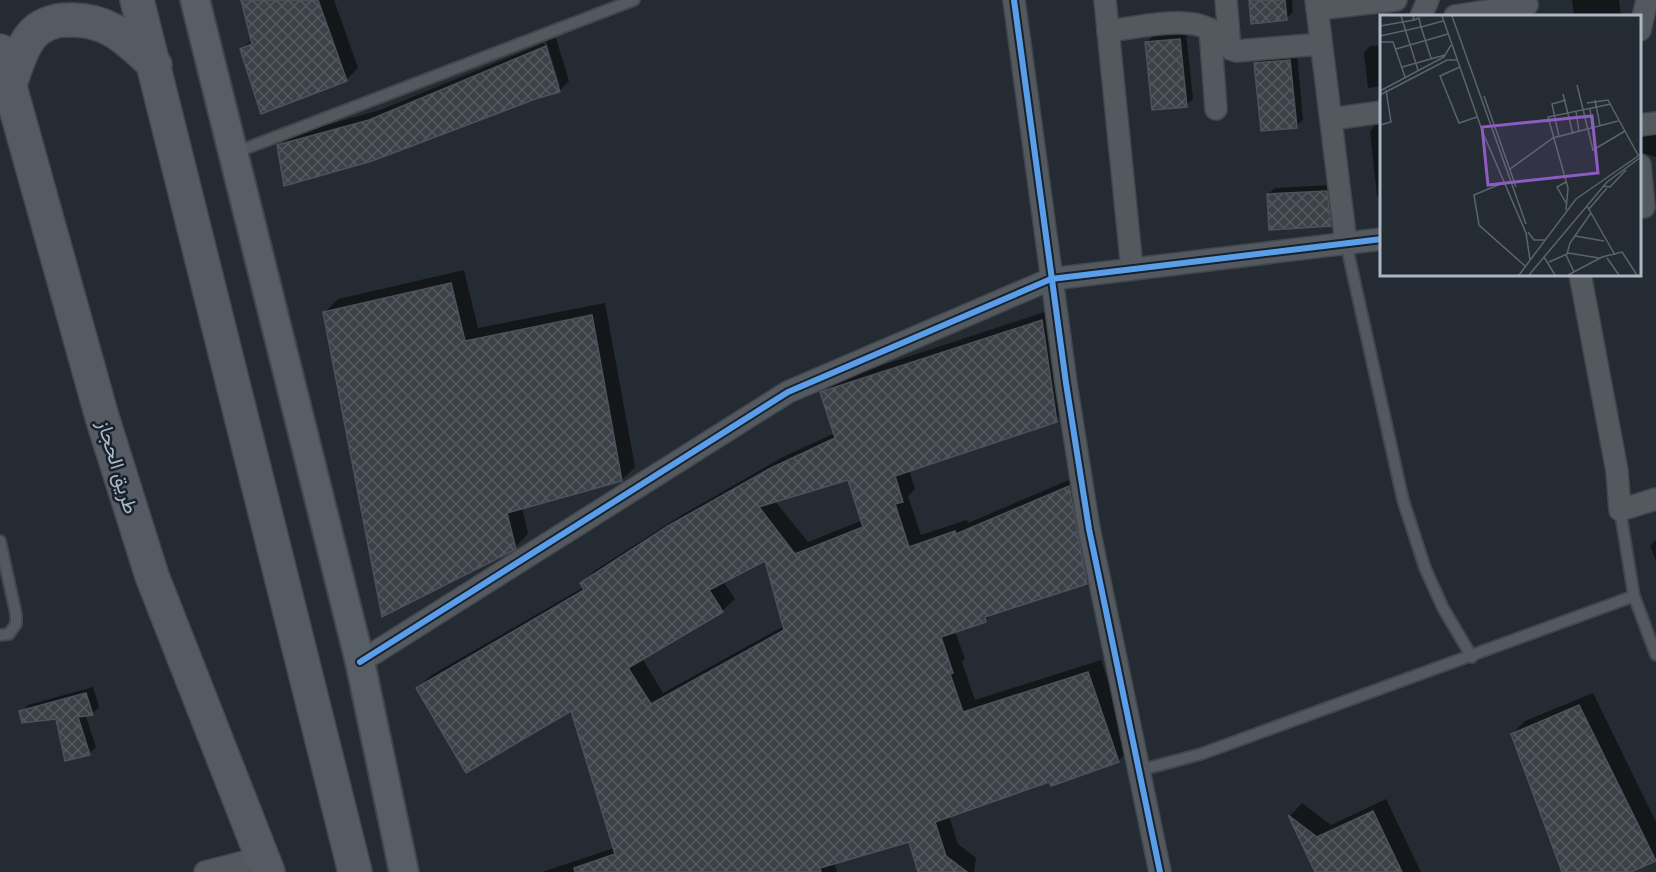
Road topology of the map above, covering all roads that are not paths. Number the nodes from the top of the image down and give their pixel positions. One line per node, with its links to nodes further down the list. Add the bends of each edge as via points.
1 (137, 0): 20 (main road)
2 (195, 0): 27 (main road)
3 (634, 0): 27 (lane)
4 (1014, 0): 34 (street)
5 (1105, 0): 16 (street)
6 (1226, 0): 18 (street)
7 (1396, 0): 10 (street)
8 (1428, 0): 12 (street)
9 (1647, 0): 14 (street)
10 (1317, 5): 17 (street)
11 (1528, 7): 13 (street)
12 (1421, 15)
13 (1463, 15)
14 (1646, 26)
15 (1210, 29): 16 (street, via 1186,22); 18 (street); 22 (street)
16 (1108, 31): 32 (street)
17 (1321, 44): 18 (street); 24 (street)
18 (1230, 49)
19 (0, 51): 21 (main road, طريق الحجاز)
20 (155, 65): 21 (main road, via 123,35 89,19 53,20 32,35); 46 (main road)
21 (9, 87): 44 (main road, طريق الحجاز, via 102,417 152,576)
22 (1216, 109)
23 (1380, 112): 24 (street)
24 (1330, 118): 31 (street)
25 (1656, 123): 26 (street)
26 (1641, 124)
27 (233, 153): 42 (main road)
28 (1641, 172): 29 (street)
29 (1646, 206)
30 (1380, 239): 31 (street)
31 (1346, 243): 32 (street); 41 (lane, via 1403,500 1425,568)
32 (1132, 269): 34 (street)
33 (1580, 276): 36 (street, via 1617,471)
34 (1051, 279): 42 (street, via 788,392); 43 (street, via 1089,528)
35 (1656, 499): 36 (street)
36 (1620, 510): 38 (lane)
37 (0, 542): 39 (lane, via 16,614 16,624 9,634)
38 (1635, 596): 40 (lane); 41 (lane)
39 (0, 635)
40 (1656, 655)
41 (1472, 657): 43 (lane, via 1201,754)
42 (360, 662): 47 (main road)
43 (1137, 771): 48 (street)
44 (265, 864): 45 (street)
45 (205, 872)
46 (355, 872)
47 (404, 872)
48 (1160, 872)

